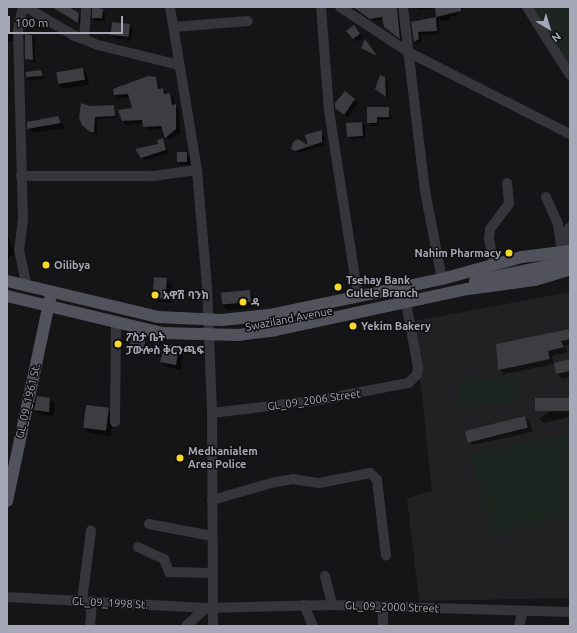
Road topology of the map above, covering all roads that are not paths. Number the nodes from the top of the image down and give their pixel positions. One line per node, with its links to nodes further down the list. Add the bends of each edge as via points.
1 (86, 7): 10 (street)
2 (170, 7): 9 (street)
3 (321, 7): 29 (street, via 331,126)
4 (340, 7): 11 (street)
5 (403, 7): 11 (street)
6 (527, 7): 13 (street)
7 (22, 13): 10 (street); 16 (street)
8 (248, 21): 9 (street)
9 (174, 27): 12 (street)
10 (84, 39): 12 (street, via 114,50)
11 (410, 53): 14 (street); 23 (street, via 425,191)
12 (179, 65): 15 (street)
13 (570, 75)
14 (570, 134)
15 (197, 170): 16 (street, via 153,176); 33 (street)
16 (21, 176): 25 (street, via 23,219 19,250)
17 (507, 183): 21 (street, via 509,204 490,229 489,239)
18 (546, 197): 20 (street)
19 (570, 227): 20 (street, via 567,231)
20 (568, 255): 21 (main road, via 522,258); 33 (main road, Swaziland Avenue, via 261,326)
21 (494, 265): 23 (main road)
22 (570, 269): 31 (main road, via 535,280 485,286)
23 (442, 279): 29 (main road)
24 (7, 280): 25 (main road)
25 (26, 284): 30 (main road)
26 (7, 286): 30 (main road, Swaziland Avenue)
27 (7, 291): 30 (main road, Swaziland Avenue)
28 (7, 296): 30 (main road)
29 (358, 297): 33 (main road)
30 (50, 298): 32 (main road); 33 (main road, Swaziland Avenue, via 141,323); 36 (main road, GL_09_1961 St.)
31 (406, 302): 33 (main road, via 260,332); 34 (street, GL_09_2006 Street, via 418,366 414,379 388,389)
32 (116, 323): 33 (main road, via 162,333); 35 (street)
33 (209, 328): 34 (street)
34 (212, 413): 37 (street)
35 (115, 422)
36 (11, 459): 38 (main road, GL_09_1961 St.)
37 (212, 500): 41 (street); 43 (street, via 275,482 293,480 319,483 370,473 377,480)
38 (7, 501)
39 (149, 524): 41 (street)
40 (91, 531): 47 (street)
41 (212, 536): 44 (street)
42 (138, 547): 44 (street, via 164,559 170,572)
43 (386, 555)
44 (212, 573): 51 (street)
45 (324, 576): 49 (street)
46 (7, 597): 47 (street, GL_09_1998 St.)
47 (87, 601): 51 (street, GL_09_1998 St.); 54 (street)
48 (304, 605): 49 (street, GL_09_2000 Street); 51 (street, GL_09_2000 Street); 57 (street)
49 (332, 605): 50 (street, GL_09_2000 Street)
50 (383, 607): 52 (street, GL_09_2000 Street); 58 (street)
51 (210, 608): 55 (street); 56 (street)
52 (523, 610): 53 (street, GL_09_2000 Street); 59 (street)
53 (570, 612)
54 (90, 626)
55 (186, 626)
56 (213, 626)
57 (313, 626)
58 (383, 626)
59 (519, 626)

